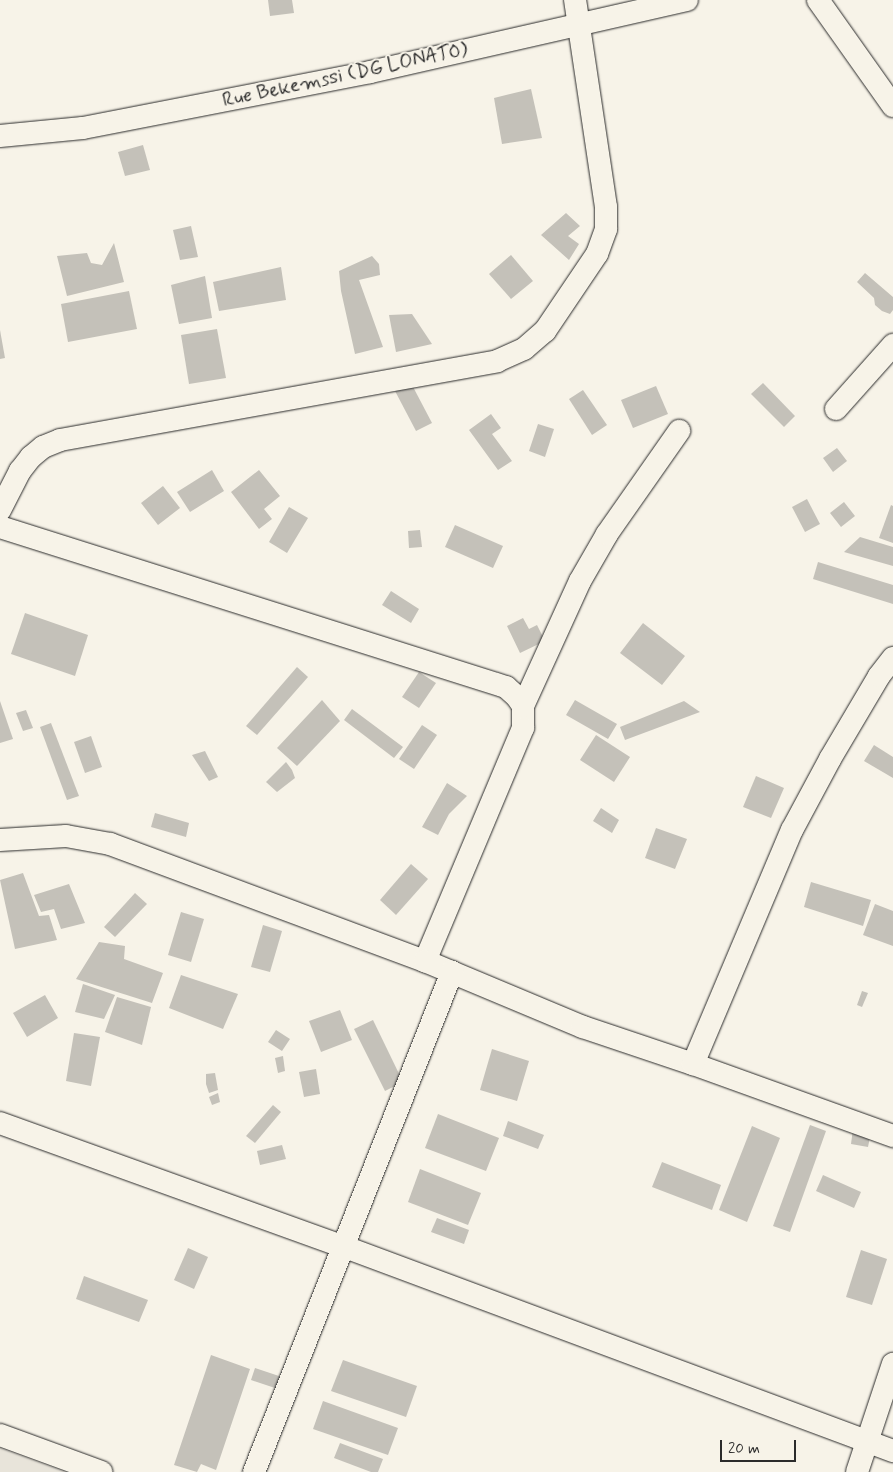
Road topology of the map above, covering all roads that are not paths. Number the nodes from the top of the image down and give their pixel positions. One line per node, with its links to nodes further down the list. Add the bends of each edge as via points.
1 (575, 0): 4 (street)
2 (687, 0): 4 (street, Rue Bekemssi (DG LONATO))
3 (818, 0): 5 (street)
4 (580, 23): 6 (street, Rue Bekemssi (DG LONATO), via 351,76 83,128); 10 (street, via 606,207 606,229 597,254 572,293 545,331 524,349 497,361 60,440 31,456)
5 (893, 106)
6 (0, 136)
7 (893, 344): 8 (street)
8 (836, 409)
9 (679, 431): 13 (street, via 612,526 580,581)
10 (0, 510)
11 (0, 527): 13 (street, via 506,687)
12 (893, 658): 17 (street, via 830,759 792,830)
13 (523, 706): 15 (street, via 523,728)
14 (0, 840): 15 (street, via 66,836 110,844)
15 (425, 961): 16 (street)
16 (452, 972): 17 (street, via 583,1027); 20 (street)
17 (693, 1064): 19 (street)
18 (0, 1122): 20 (street)
19 (893, 1136)
20 (345, 1247): 23 (street); 26 (street)
21 (893, 1364): 23 (street)
22 (0, 1435): 25 (street)
23 (867, 1441): 24 (street); 27 (street)
24 (893, 1451)
25 (101, 1472)
26 (254, 1472)
27 (857, 1472)

